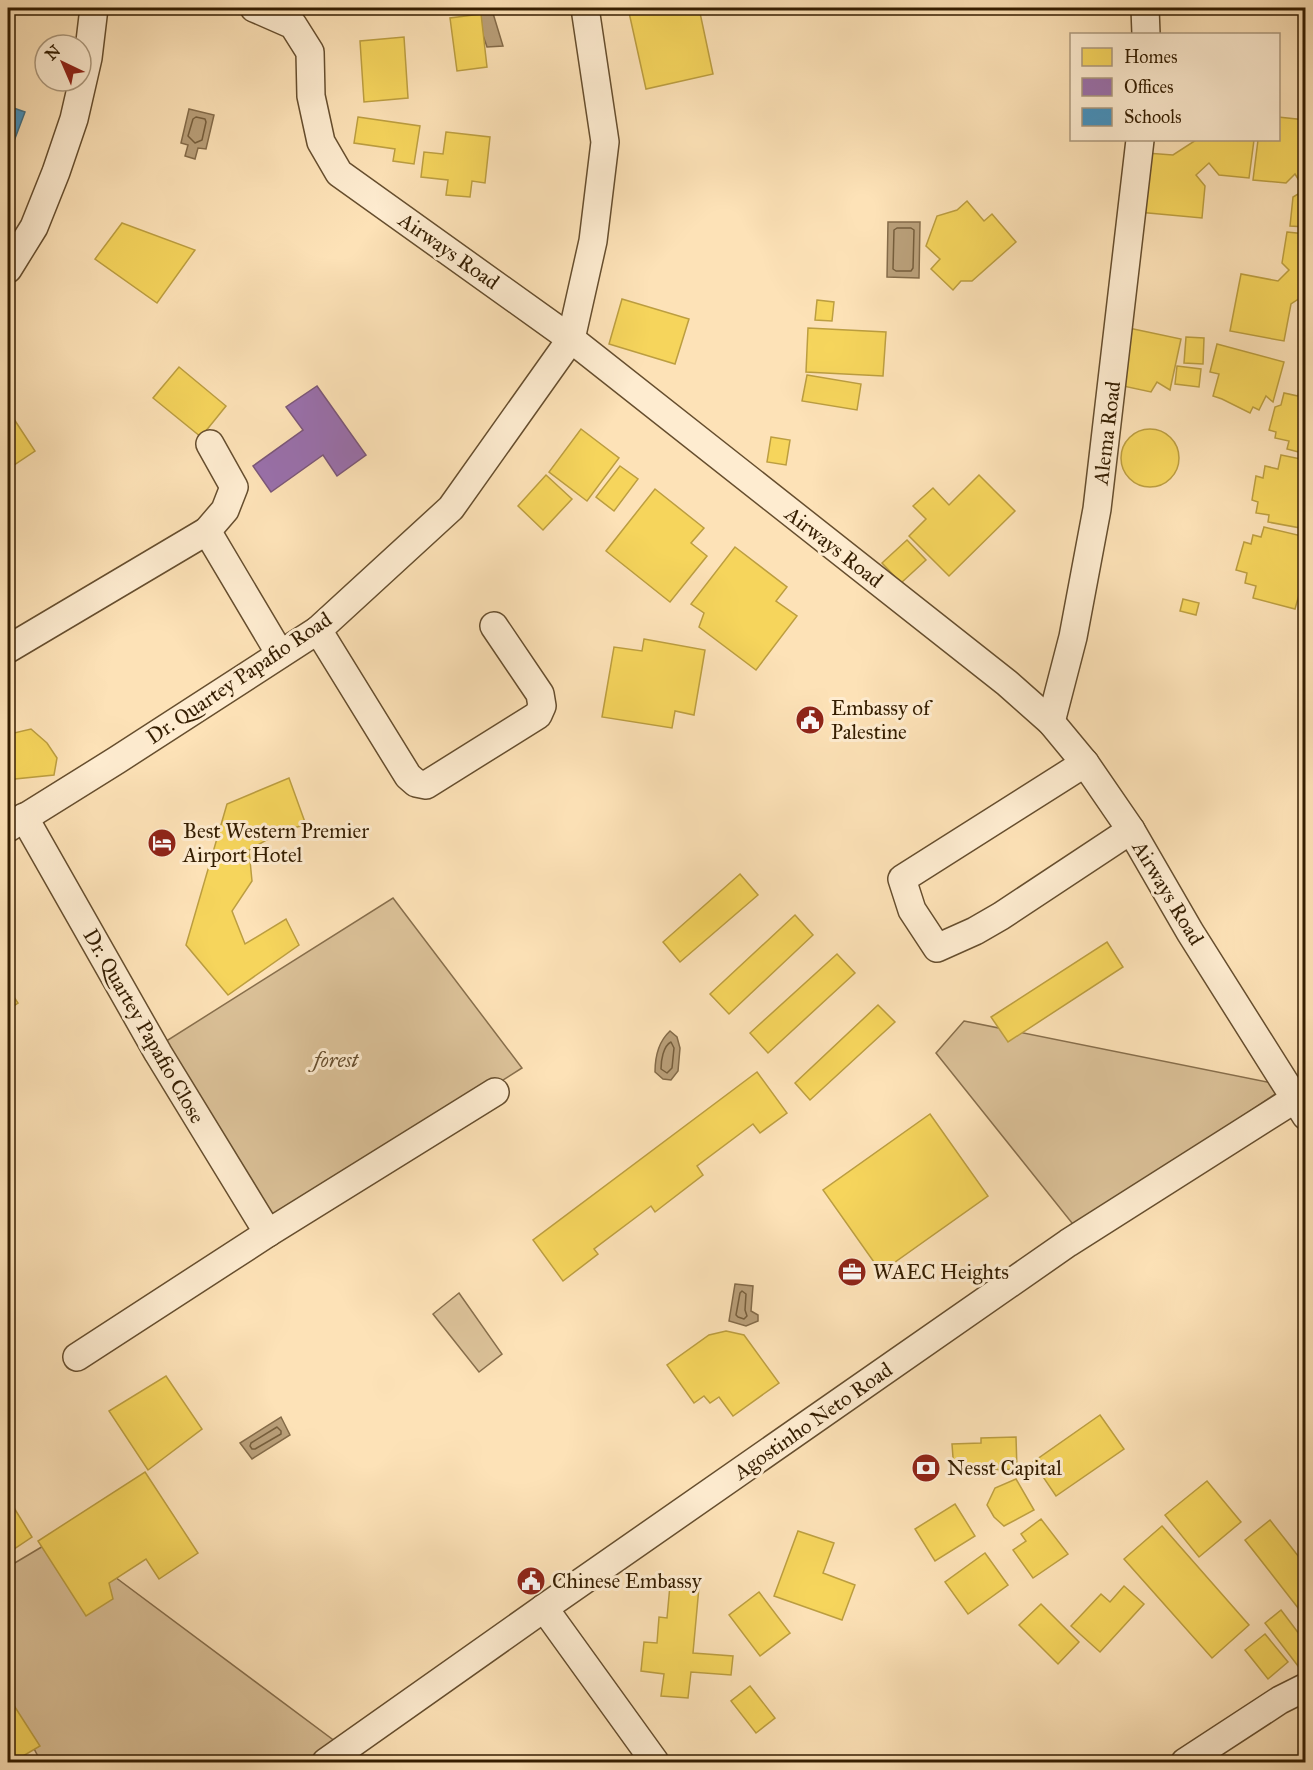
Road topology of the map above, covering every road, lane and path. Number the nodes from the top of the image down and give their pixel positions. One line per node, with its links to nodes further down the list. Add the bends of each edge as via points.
1 (94, 8): 7 (street, via 74,119 34,227)
2 (254, 8): 8 (street, Airways Road, via 293,25 310,52 311,96 321,142 339,173)
3 (585, 8): 8 (street, Dr. Quartey Papafio Road, via 605,142 593,241)
4 (1145, 8): 5 (street)
5 (1146, 33)
6 (1140, 141): 15 (street, Alema Road, via 1097,509 1073,637)
7 (8, 269)
8 (571, 339): 12 (street, Dr. Quartey Papafio Road, via 451,508); 15 (street, Airways Road, via 1007,683)
9 (210, 444): 10 (street, via 234,487 225,510)
10 (207, 531): 13 (street); 14 (street)
11 (494, 626): 12 (street, via 540,694 543,706 538,715 426,785 408,776)
12 (318, 630): 14 (street, Dr. Quartey Papafio Road)
13 (8, 649)
14 (280, 654): 17 (street, Dr. Quartey Papafio Road)
15 (1051, 722): 16 (street, Airways Road)
16 (1085, 763): 18 (street, Airways Road); 18 (street, via 902,879 912,909 937,948 1001,916)
17 (16, 823): 21 (street, Dr. Quartey Papafio Close)
18 (1131, 830): 20 (street, Airways Road, via 1190,932)
19 (495, 1092): 21 (street)
20 (1302, 1101): 23 (street, Agostinho Neto Road, via 1068,1242)
21 (268, 1233): 22 (street)
22 (77, 1357)
23 (544, 1608): 25 (street, Agostinho Neto Road); 26 (street)
24 (1305, 1687): 27 (street)
25 (326, 1762)
26 (655, 1762)
27 (1185, 1762)

